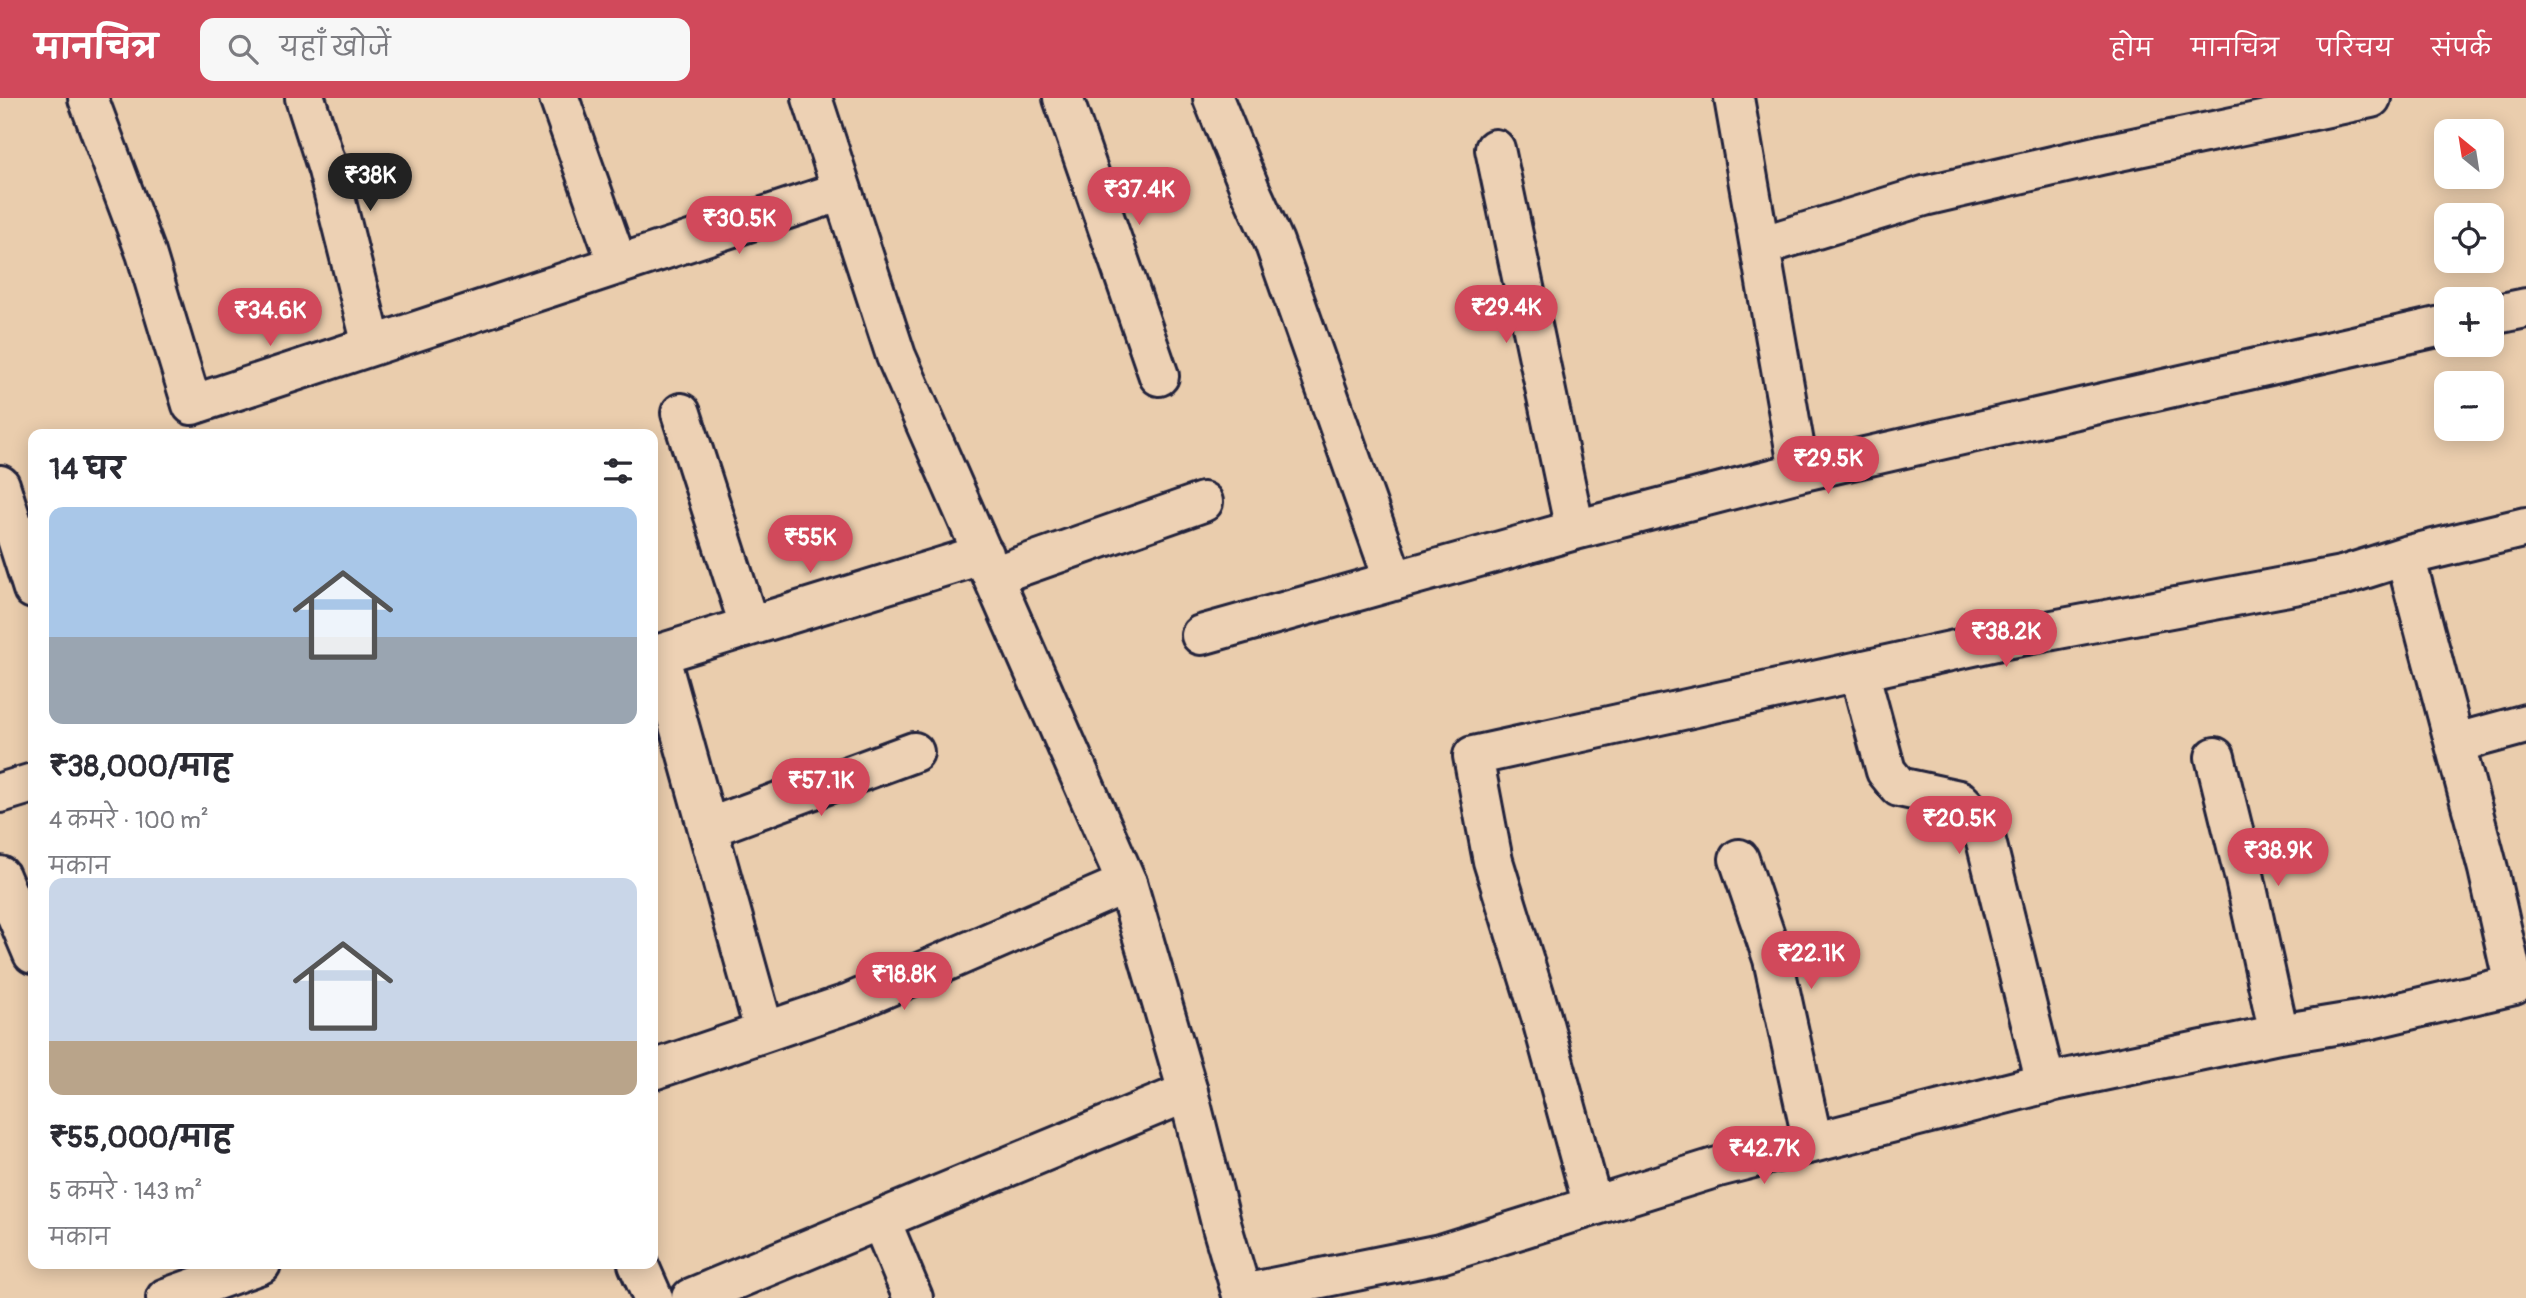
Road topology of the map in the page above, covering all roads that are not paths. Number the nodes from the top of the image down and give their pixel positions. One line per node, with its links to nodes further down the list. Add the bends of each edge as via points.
1 (88, 98): 19 (street, via 146,253)
2 (305, 98): 16 (street)
3 (559, 98): 12 (street)
4 (812, 98): 10 (street)
5 (1063, 98): 17 (street)
6 (1213, 98): 28 (street, via 1274,242)
7 (1734, 98): 11 (street)
8 (2371, 98): 11 (street, via 1924,196)
9 (1495, 149): 24 (street)
10 (842, 191): 12 (street); 26 (street, via 896,356)
11 (1761, 246): 20 (street)
12 (618, 265): 16 (street)
13 (2526, 308): 14 (street)
14 (2504, 313)
15 (2434, 328): 20 (street)
16 (372, 345): 19 (street)
17 (1159, 376)
18 (681, 413): 29 (street)
19 (198, 419)
20 (1799, 471): 24 (street)
21 (0, 485): 27 (street)
22 (1203, 502): 26 (street)
23 (2526, 527): 25 (street)
24 (1575, 530): 28 (street)
25 (2405, 555): 33 (street, via 2342,576); 35 (street)
26 (988, 565): 29 (street); 43 (street)
27 (28, 573)
28 (1394, 581): 30 (street)
29 (749, 625): 31 (street)
30 (1201, 635)
31 (658, 654)
32 (658, 662): 40 (street)
33 (1859, 671): 48 (street, via 1892,779 1899,787 1959,800 1975,816 1986,841); 51 (street, via 1473,756 1493,861)
34 (2526, 724): 35 (street)
35 (2456, 743): 46 (street, via 2514,985 2371,1019)
36 (914, 752): 40 (street)
37 (2215, 757): 46 (street)
38 (28, 785): 39 (street)
39 (0, 793)
40 (708, 828): 45 (street)
41 (1739, 859): 50 (street, via 1773,959)
42 (0, 876): 44 (street)
43 (1127, 883): 45 (street, via 850,1003); 49 (street)
44 (28, 942)
45 (764, 1030): 47 (street)
46 (2279, 1034): 48 (street)
47 (658, 1068)
48 (2046, 1084): 50 (street)
49 (1188, 1092): 52 (street); 56 (street)
50 (1813, 1143): 51 (street)
51 (1593, 1206): 56 (street, via 1440,1254)
52 (881, 1221): 58 (street); 59 (street)
53 (239, 1269): 55 (street)
54 (640, 1269): 57 (street)
55 (170, 1285)
56 (1243, 1296)
57 (653, 1298)
58 (691, 1298)
59 (913, 1298)

